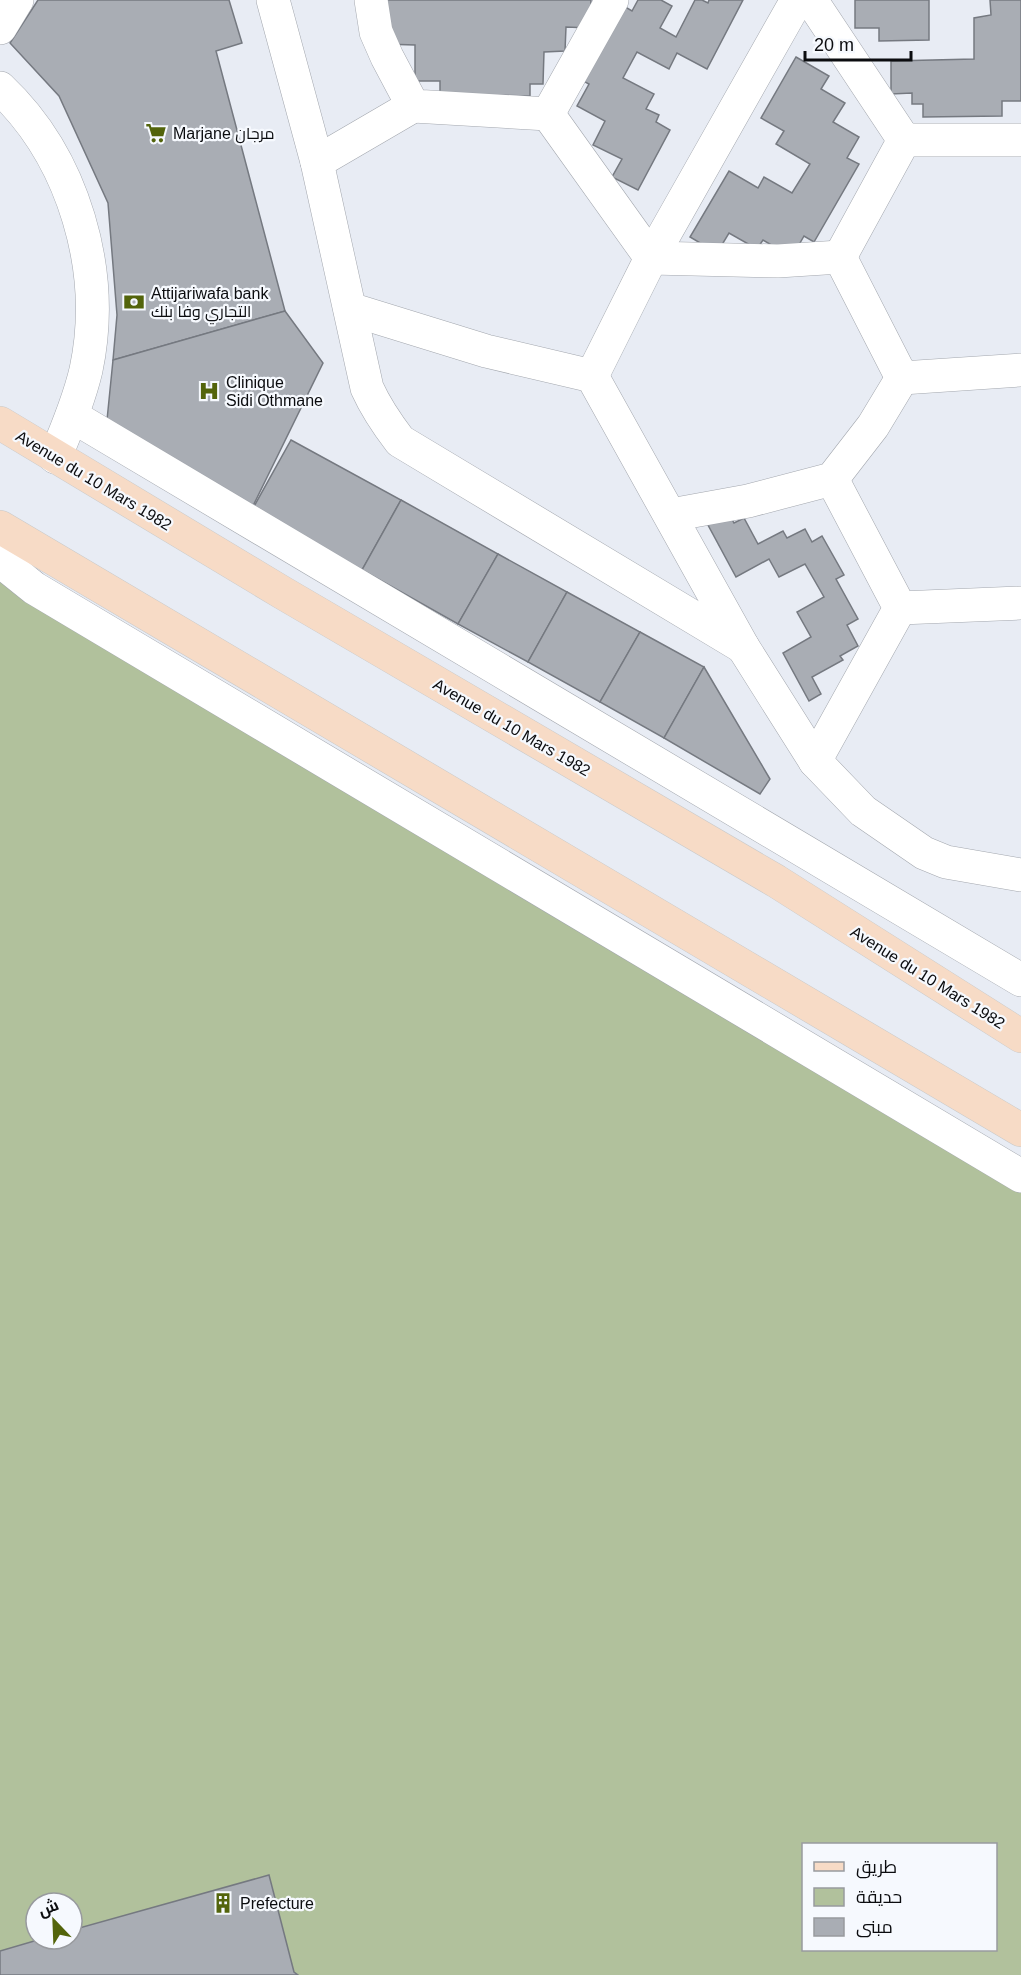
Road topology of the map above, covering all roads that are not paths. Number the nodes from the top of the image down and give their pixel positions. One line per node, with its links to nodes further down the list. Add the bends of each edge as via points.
1 (16, 0): 7 (street)
2 (273, 0): 13 (street)
3 (370, 0): 9 (street, via 376,32)
4 (612, 0): 10 (street)
5 (797, 0): 15 (street)
6 (811, 0): 11 (street)
7 (0, 28)
8 (0, 88): 20 (street, via 42,138 65,181 81,226 90,274 92,322 86,370)
9 (413, 106): 10 (street); 13 (street)
10 (548, 114): 15 (street)
11 (904, 140): 12 (street); 14 (street)
12 (1021, 140)
13 (317, 162): 16 (street)
14 (840, 256): 15 (street, via 777,261); 19 (street)
15 (651, 258): 18 (street)
16 (350, 309): 18 (street, via 486,351); 29 (street, via 367,388 400,441)
17 (1021, 369): 19 (street)
18 (592, 376): 24 (street)
19 (902, 378): 23 (street, via 873,426)
20 (72, 416): 22 (street); 32 (street)
21 (0, 423): 22 (main road, Avenue du 10 Mars 1982)
22 (55, 457): 33 (main road, Avenue du 10 Mars 1982, via 776,881)
23 (832, 479): 24 (street); 28 (street)
24 (671, 515): 29 (street)
25 (0, 526): 34 (main road)
26 (0, 556): 35 (street, via 29,585)
27 (1021, 603): 28 (street)
28 (900, 608): 30 (street)
29 (743, 647): 30 (street)
30 (815, 761): 31 (street, via 863,811 924,853 946,862)
31 (1021, 875)
32 (1021, 980)
33 (1021, 1036)
34 (1021, 1130)
35 (1021, 1176)

